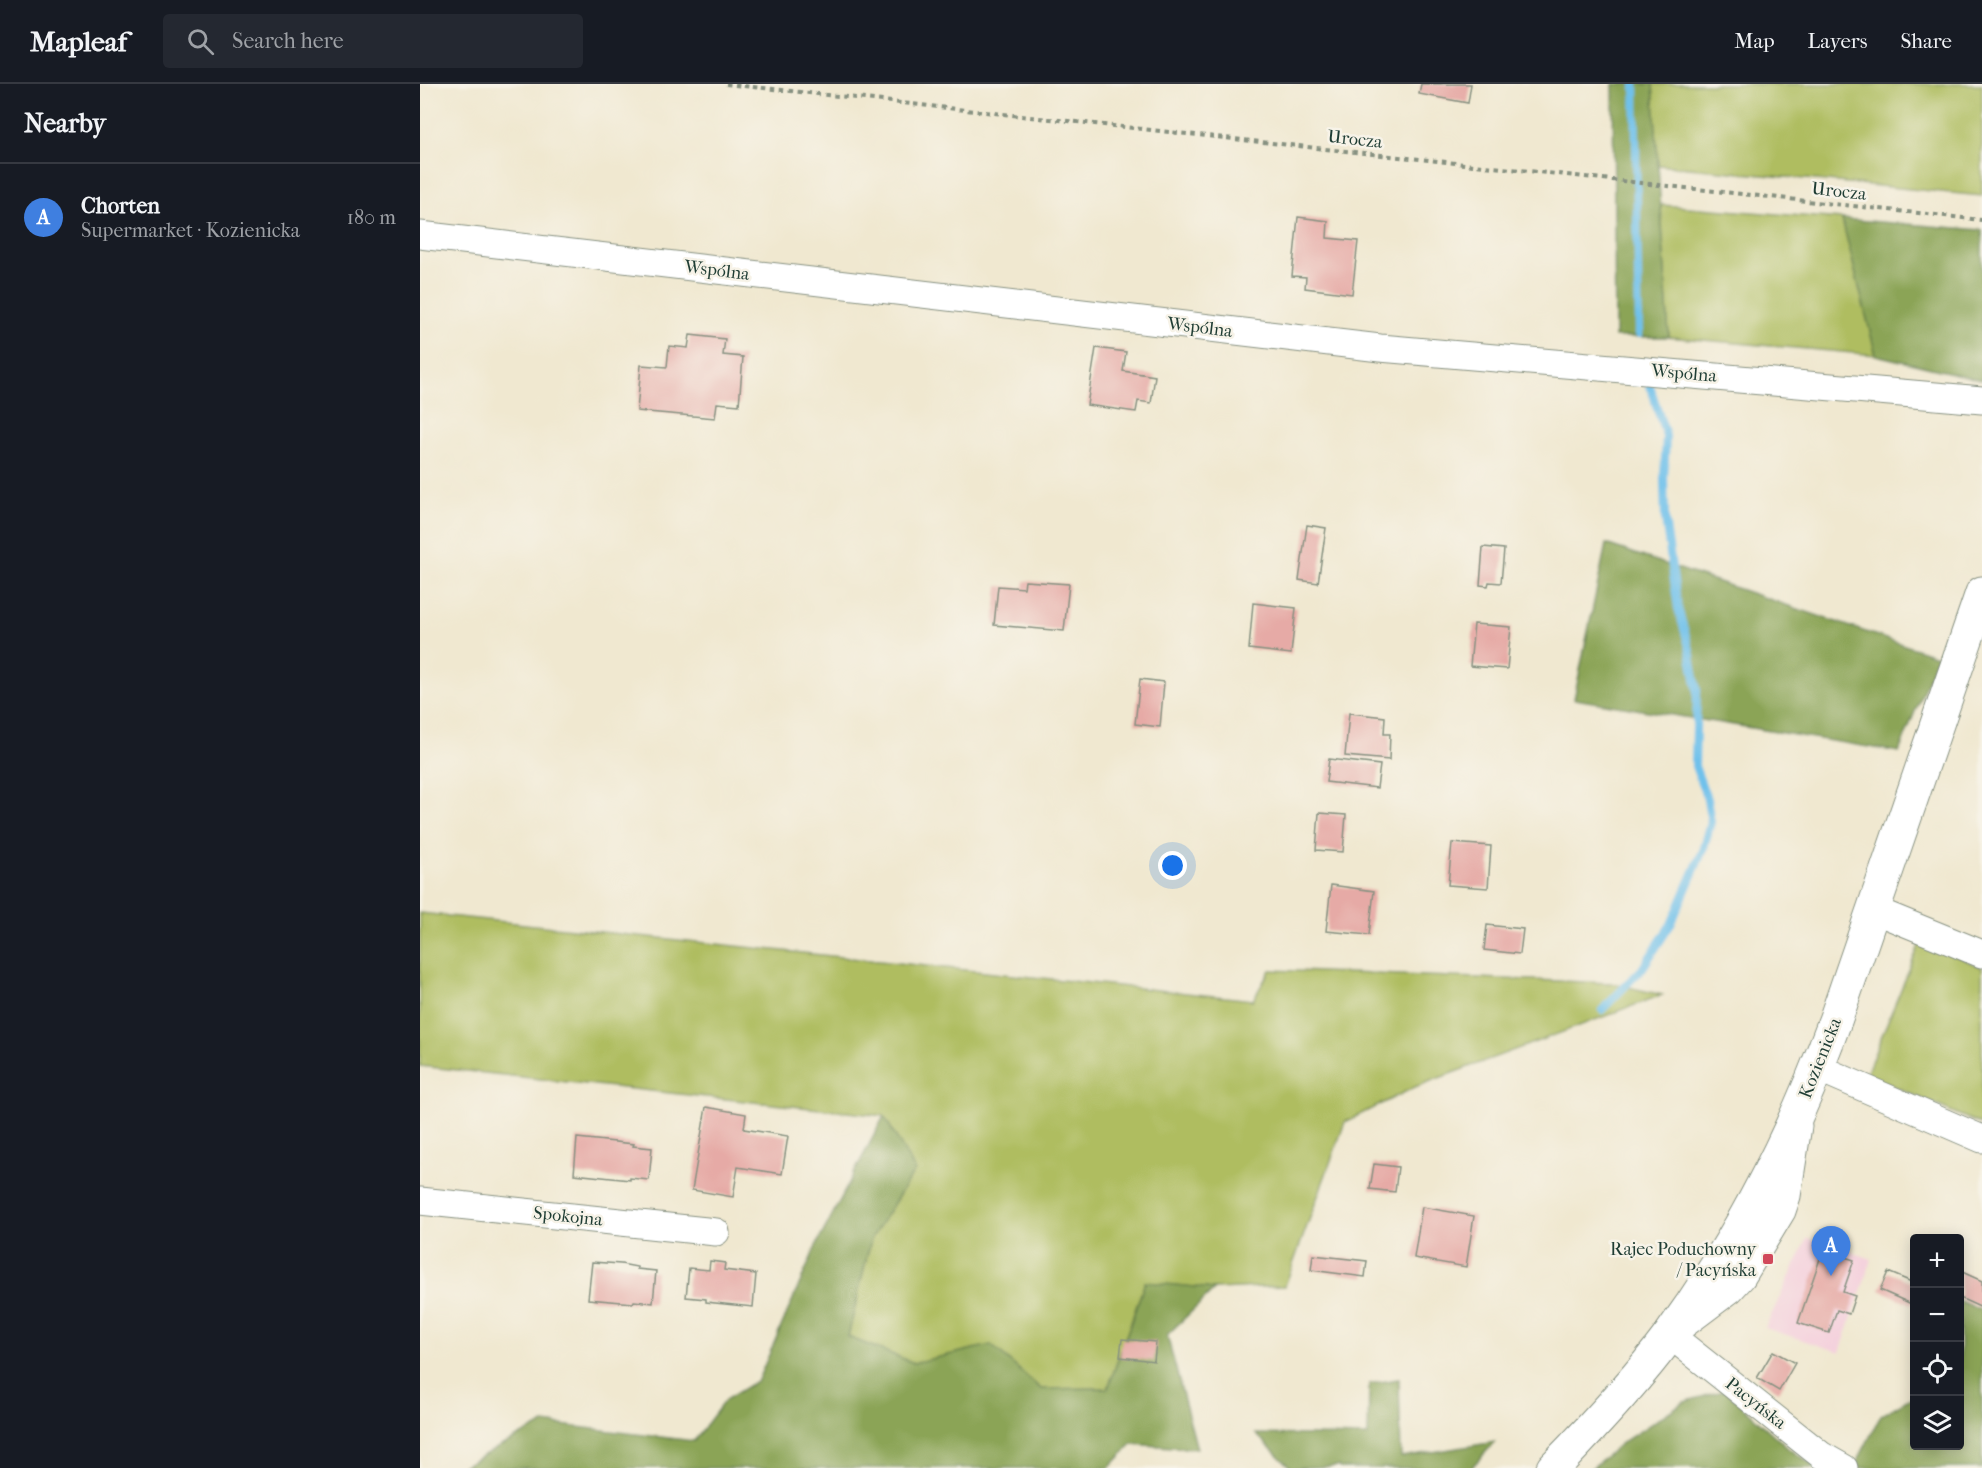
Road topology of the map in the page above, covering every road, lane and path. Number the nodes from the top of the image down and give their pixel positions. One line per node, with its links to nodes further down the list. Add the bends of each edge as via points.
1 (726, 84): 2 (path, Urocza)
2 (1982, 220)
3 (420, 236): 4 (street, Wspólna, via 1380,348)
4 (1982, 400)
5 (1982, 593): 6 (main road, Kozienicka)
6 (1972, 657): 7 (main road, Kozienicka)
7 (1874, 910): 8 (street); 9 (main road, Kozienicka)
8 (1982, 954)
9 (1818, 1068): 10 (street); 13 (main road, Kozienicka, via 1745,1215)
10 (1982, 1139)
11 (420, 1201): 12 (street, Spokojna)
12 (716, 1232)
13 (1670, 1335): 14 (main road, Kozienicka); 15 (street, Pacyńska, via 1821,1455)
14 (1553, 1468)
15 (1844, 1468)

